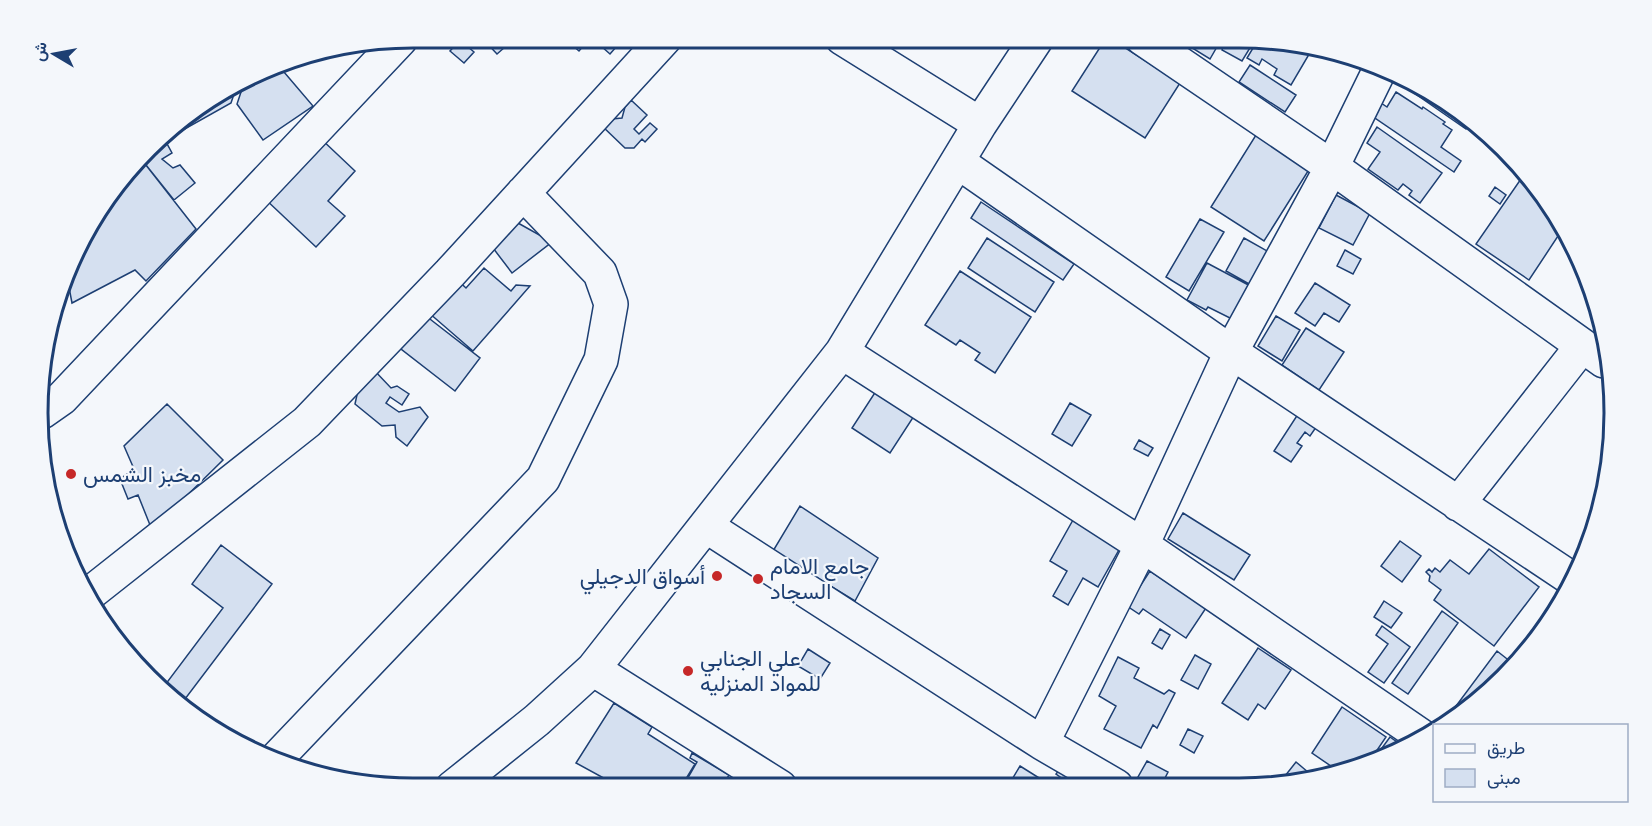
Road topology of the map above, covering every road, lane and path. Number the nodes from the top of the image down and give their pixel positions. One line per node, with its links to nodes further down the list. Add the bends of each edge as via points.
1 (656, 48): 10 (street)
2 (858, 48): 7 (street)
3 (1031, 48): 7 (street)
4 (1157, 48): 9 (street)
5 (392, 49): 14 (street, via 62,398)
6 (1377, 75): 9 (street)
7 (980, 124): 8 (street)
8 (958, 162): 11 (street); 12 (street)
9 (1332, 167): 12 (street); 13 (street)
10 (523, 193): 19 (street, via 307,422); 23 (street, via 600,273 610,304 601,360 543,479)
11 (842, 352): 16 (street); 17 (street)
12 (1231, 352): 15 (street); 17 (street)
13 (1593, 353): 15 (street)
14 (48, 408)
15 (1458, 504): 18 (street)
16 (706, 526): 20 (street); 22 (street)
17 (1142, 546): 21 (street); 22 (street)
18 (1566, 575)
19 (95, 591)
20 (593, 669): 24 (street); 25 (street)
21 (1416, 732)
22 (1042, 743): 26 (street)
23 (281, 753)
24 (464, 778)
25 (766, 778)
26 (1102, 778)

